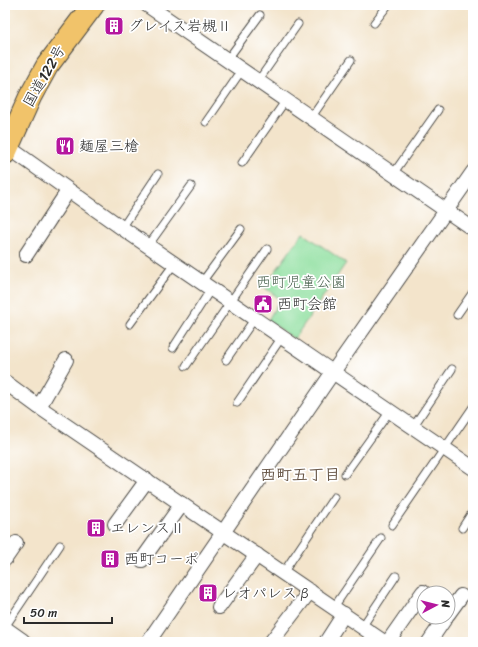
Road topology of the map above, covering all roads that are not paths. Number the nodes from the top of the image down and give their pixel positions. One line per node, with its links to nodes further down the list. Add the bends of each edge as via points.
1 (93, 5): 15 (highway, 国道122号, via 46,66)
2 (147, 5): 7 (street)
3 (388, 5): 5 (lane)
4 (260, 15): 7 (lane)
5 (374, 23)
6 (298, 24): 10 (lane)
7 (228, 60): 9 (street)
8 (351, 60): 13 (lane)
9 (242, 70): 10 (street); 14 (lane)
10 (258, 82): 11 (street)
11 (286, 100): 13 (street); 16 (lane)
12 (438, 110): 19 (lane)
13 (311, 118): 19 (street)
14 (206, 122)
15 (6, 150): 21 (street)
16 (242, 163)
17 (473, 172): 22 (street)
18 (158, 174): 23 (lane)
19 (393, 174): 22 (street)
20 (191, 186): 26 (lane)
21 (68, 191): 23 (street); 28 (street)
22 (447, 211): 25 (street); 42 (street)
23 (122, 228): 26 (street)
24 (240, 229): 30 (lane)
25 (473, 229)
26 (148, 246): 29 (street)
27 (266, 249): 32 (lane)
28 (26, 255)
29 (174, 264): 30 (street); 35 (lane)
30 (207, 286): 32 (street); 37 (lane)
31 (473, 292): 33 (lane)
32 (231, 302): 34 (street); 40 (lane)
33 (458, 315)
34 (255, 318): 36 (street); 39 (lane)
35 (130, 324)
36 (282, 337): 42 (street); 44 (lane)
37 (173, 348)
38 (66, 360): 45 (street)
39 (226, 360)
40 (186, 366)
41 (452, 369): 48 (lane)
42 (333, 372): 47 (street); 59 (street)
43 (5, 382): 45 (street)
44 (237, 403)
45 (39, 407): 52 (street)
46 (473, 407): 49 (lane)
47 (390, 411): 48 (street); 51 (lane)
48 (413, 427): 49 (street)
49 (444, 448): 50 (street); 57 (lane)
50 (473, 468)
51 (345, 474)
52 (147, 480): 54 (street); 56 (street)
53 (334, 497): 66 (lane)
54 (182, 504): 59 (street); 65 (street)
55 (473, 511): 58 (lane)
56 (114, 524)
57 (392, 525)
58 (462, 528)
59 (223, 532): 63 (street); 78 (street)
60 (381, 538): 73 (lane)
61 (16, 543): 64 (street)
62 (60, 545): 75 (lane)
63 (257, 555): 66 (street); 72 (street)
64 (5, 559)
65 (142, 560)
66 (283, 573): 68 (street)
67 (396, 576): 76 (lane)
68 (310, 591): 73 (street); 79 (street)
69 (461, 596): 71 (street)
70 (416, 602): 82 (street)
71 (456, 603)
72 (220, 607)
73 (339, 611): 76 (street); 80 (street)
74 (441, 625): 83 (street)
75 (5, 629): 77 (street)
76 (364, 633): 81 (street)
77 (22, 642)
78 (148, 642)
79 (271, 642)
80 (326, 642)
81 (384, 642)
82 (388, 642)
83 (429, 642)

